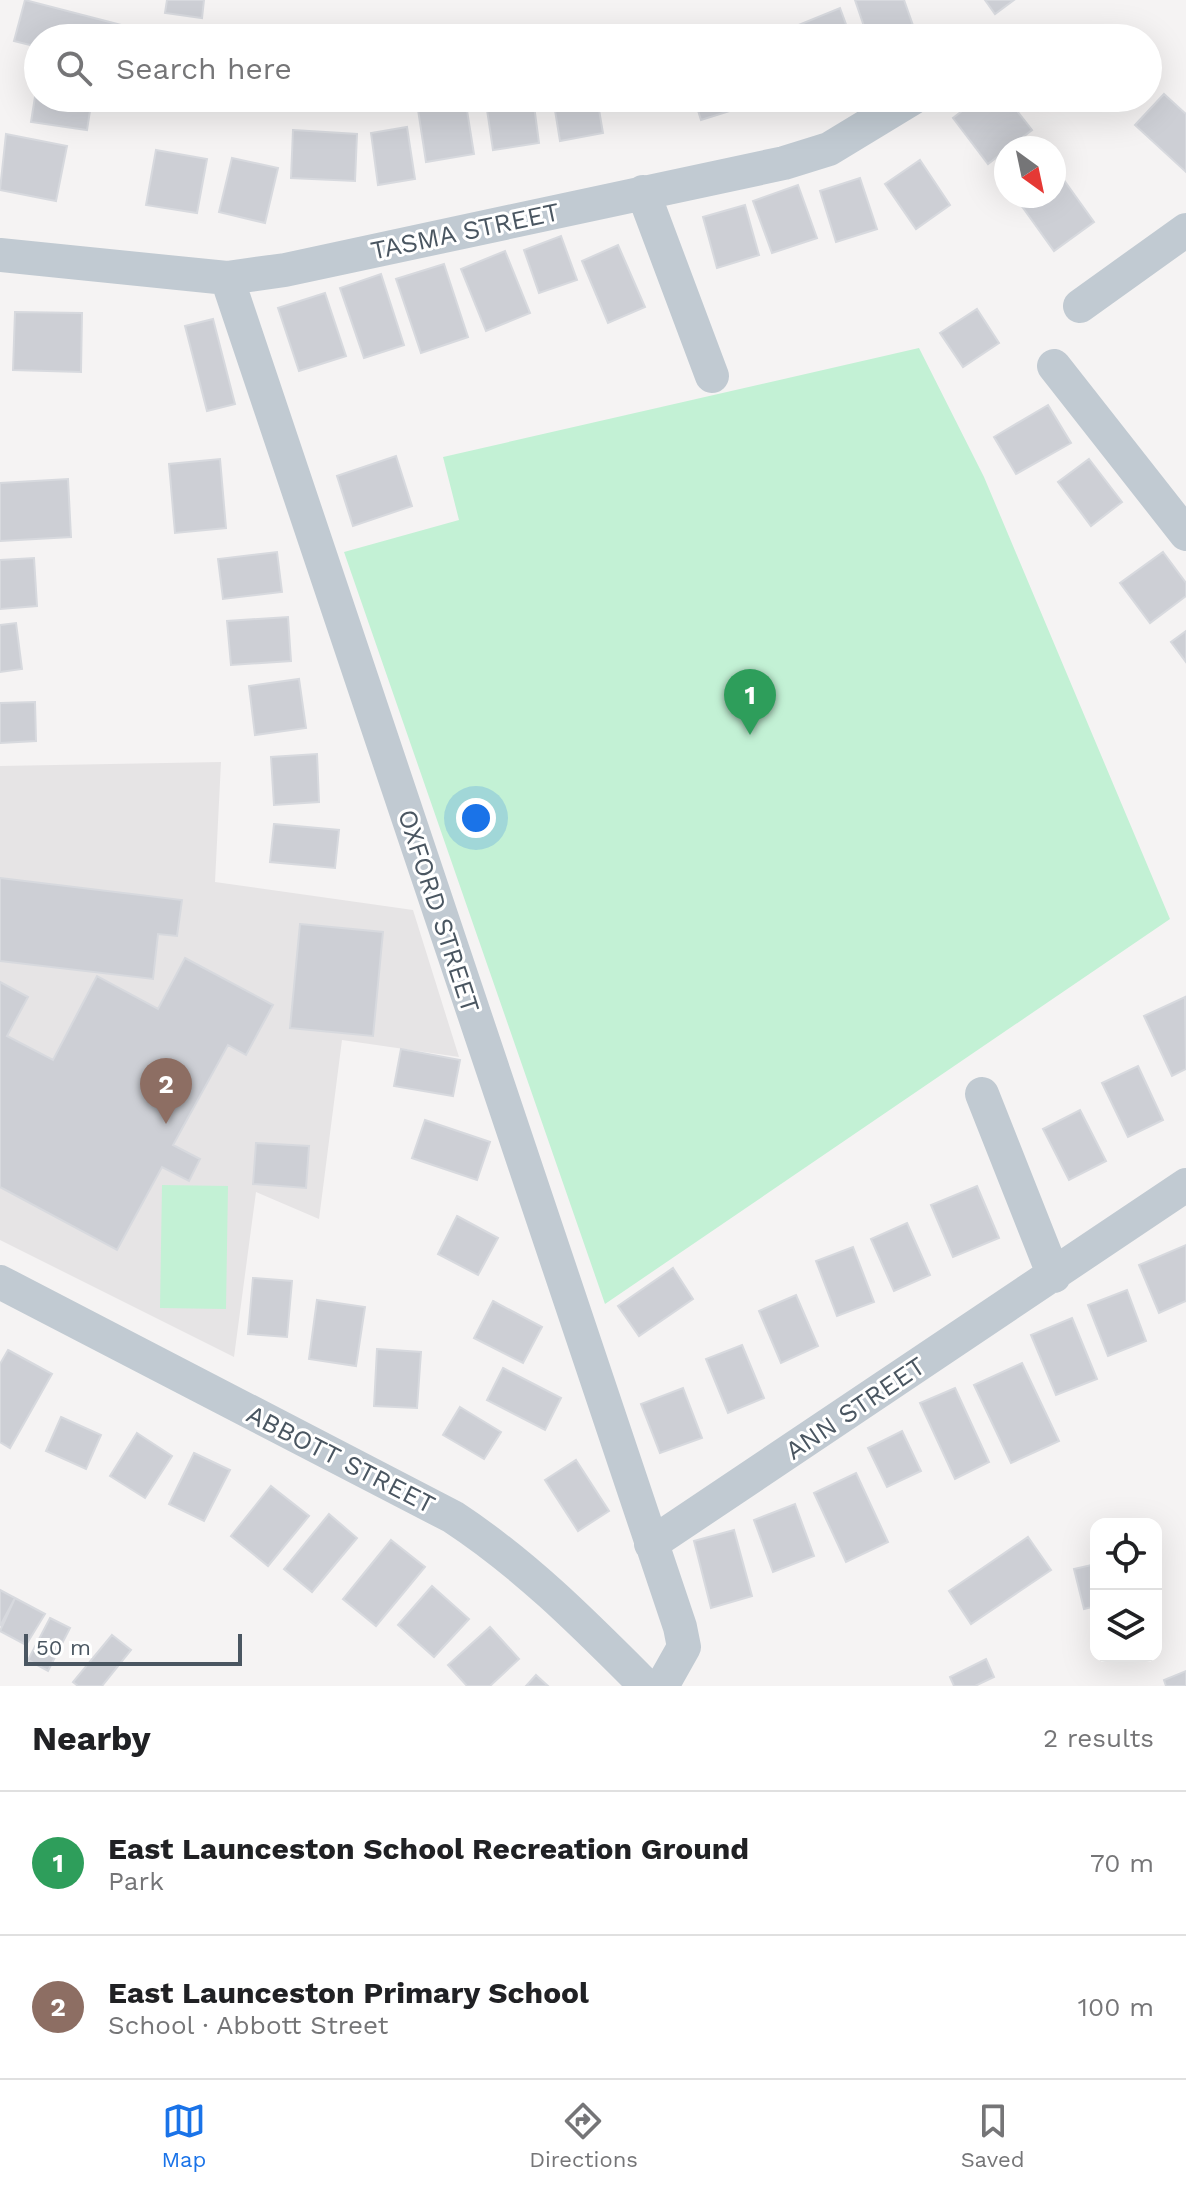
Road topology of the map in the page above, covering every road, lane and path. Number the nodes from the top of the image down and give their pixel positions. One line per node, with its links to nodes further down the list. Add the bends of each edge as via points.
1 (890, 112): 2 (street, TASMA STREET, via 829,149)
2 (643, 192): 5 (street, TASMA STREET); 8 (street)
3 (1186, 230): 6 (street)
4 (0, 255): 5 (street, TASMA STREET)
5 (227, 278): 14 (street, OXFORD STREET)
6 (1080, 306)
7 (1054, 366): 9 (street)
8 (712, 376)
9 (1186, 534)
10 (982, 1094): 12 (street)
11 (1186, 1185): 12 (street, ANN STREET)
12 (1054, 1276): 14 (street, ANN STREET)
13 (4, 1292): 15 (street, ABBOTT STREET, via 453,1517 538,1579)
14 (651, 1544): 16 (street, via 684,1647)
15 (646, 1686)
16 (662, 1686)

